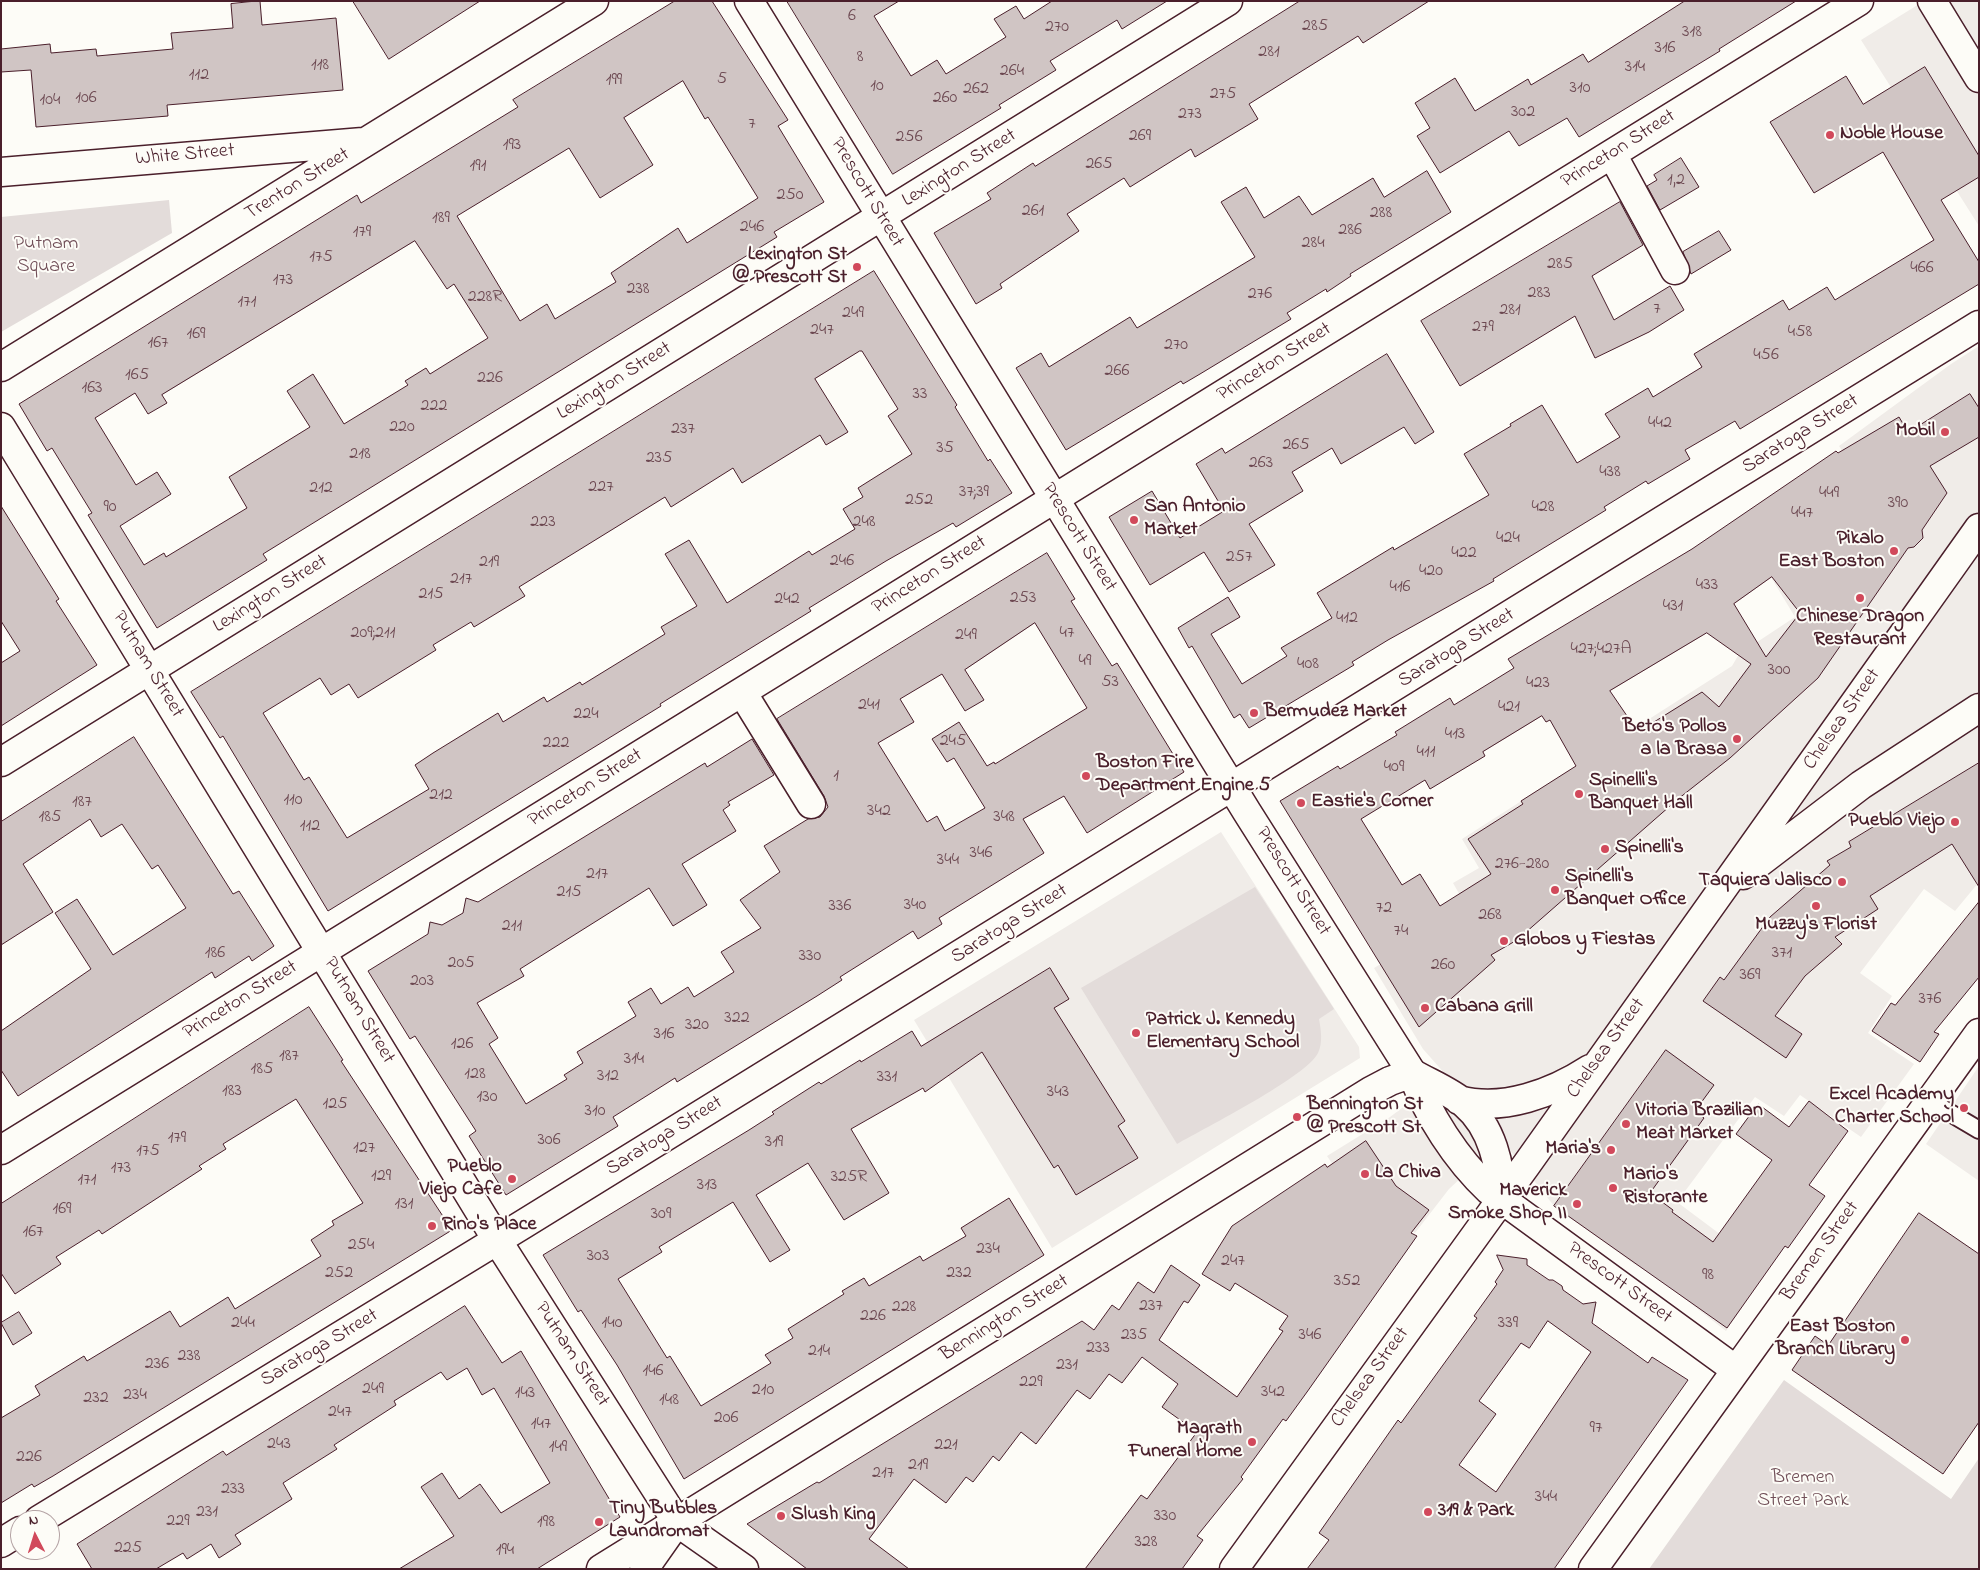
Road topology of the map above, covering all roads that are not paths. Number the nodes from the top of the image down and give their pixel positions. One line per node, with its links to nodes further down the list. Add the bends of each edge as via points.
1 (594, 1): 7 (street, Trenton Street)
2 (749, 1): 10 (street, Prescott Street)
3 (1228, 1): 10 (street, Lexington Street)
4 (1859, 1): 8 (street, Princeton Street)
5 (1932, 1): 6 (street)
6 (1979, 78)
7 (369, 141): 9 (street, White Street); 13 (street, Trenton Street)
8 (1612, 154): 11 (street); 15 (street, Princeton Street)
9 (1, 172)
10 (881, 218): 15 (street, Prescott Street); 17 (street, Lexington Street)
11 (1675, 270)
12 (1979, 325): 21 (street, Saratoga Street)
13 (1, 367)
14 (1, 427): 17 (street, Putnam Street)
15 (1054, 499): 18 (street, Princeton Street); 21 (street, Prescott Street)
16 (1979, 528): 23 (street, Chelsea Street)
17 (149, 670): 20 (street, Lexington Street); 24 (street, Putnam Street)
18 (742, 692): 22 (street); 24 (street, Princeton Street)
19 (1979, 708): 23 (street, via 1861,785)
20 (1, 762)
21 (1232, 788): 27 (street, Prescott Street); 33 (street, Saratoga Street)
22 (811, 804)
23 (1716, 896): 26 (street, Chelsea Street)
24 (322, 952): 31 (street, Princeton Street, via 21,1131); 33 (street, Putnam Street)
25 (1978, 1034): 29 (street, Bremen Street)
26 (1594, 1066): 28 (street, via 1555,1088 1518,1100 1502,1104); 32 (street, Chelsea Street)
27 (1412, 1073): 28 (street, Prescott Street); 32 (street, Prescott Street, via 1427,1106 1461,1159 1480,1182); 36 (street, Bennington Street, via 1390,1080)
28 (1459, 1100): 32 (street, Prescott Street, via 1477,1119 1495,1153)
29 (1930, 1101): 30 (lane); 34 (street, Bremen Street)
30 (1979, 1130)
31 (1, 1150)
32 (1501, 1199): 34 (street, Prescott Street); 40 (street, Chelsea Street)
33 (497, 1240): 35 (street, Saratoga Street); 36 (street, Putnam Street)
34 (1736, 1370): 41 (street, Bremen Street)
35 (55, 1510)
36 (677, 1522): 37 (street, Bennington Street); 38 (street); 39 (street, Putnam Street)
37 (600, 1569)
38 (644, 1569)
39 (744, 1569)
40 (1234, 1569)
41 (1592, 1569)

